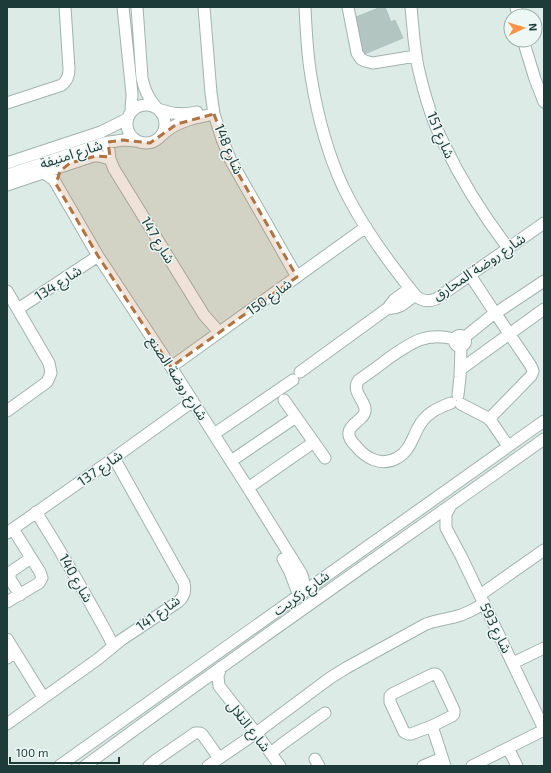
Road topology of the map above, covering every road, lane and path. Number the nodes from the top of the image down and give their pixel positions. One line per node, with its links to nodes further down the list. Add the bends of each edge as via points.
1 (65, 7): 11 (street, via 68,78 62,85)
2 (123, 7): 14 (street, via 132,94)
3 (137, 7): 12 (street, via 143,82 147,94)
4 (204, 7): 13 (street, شارع 148)
5 (305, 7): 30 (street, شارع روضة المحارق, via 311,76 323,132 343,187)
6 (348, 7): 9 (street, via 357,53 361,59 373,63)
7 (411, 7): 9 (street, شارع 151)
8 (525, 48): 10 (street)
9 (416, 56): 31 (street, شارع 151, via 428,104 442,141 458,173)
10 (544, 102)
11 (7, 104)
12 (157, 108): 13 (street, via 179,114); 14 (street, via 142,105); 15 (street, via 163,115 165,124)
13 (214, 112): 15 (street, via 177,124); 34 (street, شارع 148, via 231,161)
14 (129, 115): 16 (street, via 126,123 128,131); 18 (street, شارع امنيفة, via 101,132)
15 (161, 136): 16 (street, via 154,142 145,144)
16 (136, 141): 17 (street, شارع امنيفة)
17 (108, 142): 19 (street, شارع امنيفة); 21 (street, شارع 147)
18 (68, 143): 20 (street, via 58,139); 22 (street, شارع امنيفة)
19 (80, 150): 23 (street); 24 (street, شارع امنيفة)
20 (7, 156)
21 (110, 159): 23 (street, via 96,156); 41 (street, شارع 147, via 204,315)
22 (7, 163)
23 (70, 163): 25 (street); 27 (street, via 60,171)
24 (28, 168): 25 (street, شارع روضة الصنع); 26 (street, شارع امنيفة)
25 (44, 173): 27 (street, شارع روضة الصنع); 28 (street)
26 (7, 175)
27 (56, 184): 32 (street, شارع روضة الصنع)
28 (7, 185)
29 (544, 223): 31 (street, شارع روضة المحارق)
30 (366, 227): 34 (street, شارع 150); 37 (street, شارع روضة المحارق)
31 (508, 248): 33 (street, شارع روضة المحارق)
32 (98, 256): 38 (street, شارع 134); 44 (street, شارع روضة الصنع)
33 (470, 275): 37 (street, شارع روضة المحارق, via 433,300 421,300); 40 (street)
34 (297, 277): 41 (street, شارع 150)
35 (544, 280): 40 (street)
36 (7, 291): 38 (street)
37 (412, 292): 53 (street, via 396,298 388,308)
38 (18, 309): 49 (street, via 49,363 51,373 44,384)
39 (544, 309): 42 (street)
40 (495, 314): 42 (street); 43 (street)
41 (219, 332): 44 (street, شارع 150)
42 (510, 334): 45 (street); 51 (street, via 533,371)
43 (460, 341): 45 (street); 48 (street, via 448,337 417,340 359,380 356,389 365,411 349,429 350,439 365,456 375,460 398,458 407,449 425,418 438,408)
44 (171, 367): 47 (street, شارع روضة الصنع)
45 (461, 368): 48 (street)
46 (284, 400): 50 (street)
47 (193, 401): 53 (street, شارع روضة الصنع); 57 (street, شارع 137)
48 (457, 401): 51 (street)
49 (7, 411)
50 (296, 417): 55 (street); 59 (street)
51 (489, 419): 56 (street)
52 (544, 421): 56 (street, شارع زكريت)
53 (214, 434): 59 (street, شارع روضة الصنع)
54 (544, 439): 61 (street, شارع زكريت)
55 (314, 442): 58 (street); 60 (street)
56 (508, 446): 70 (street, شارع زكريت)
57 (114, 458): 62 (street, شارع 137); 76 (street, شارع 141, via 184,583 185,590 178,602)
58 (325, 458)
59 (231, 462): 60 (street, شارع روضة الصنع)
60 (248, 488): 69 (street, شارع روضة الصنع)
61 (450, 507): 63 (street, شارع زكريت); 64 (street, via 446,514)
62 (36, 512): 65 (street, شارع 137); 76 (street, شارع 140, via 67,561)
63 (422, 526): 64 (street, via 440,525); 80 (street, شارع زكريت)
64 (446, 528): 73 (street, شارع 593)
65 (10, 531): 67 (street)
66 (544, 550): 73 (street)
67 (31, 558): 71 (street, via 10,574 10,579); 71 (street, via 42,575 41,581)
68 (283, 560): 72 (street)
69 (301, 573): 70 (street); 72 (street, شارع روضة الصنع)
70 (323, 577): 72 (street, شارع زكريت)
71 (20, 594): 74 (street)
72 (302, 594): 94 (street, شارع زكريت)
73 (482, 599): 79 (street, شارع 593); 88 (street, via 469,612 426,624 365,657 330,678)
74 (7, 602)
75 (7, 639): 78 (street)
76 (113, 646): 83 (street, شارع 141)
77 (544, 648): 79 (street)
78 (11, 655): 83 (street)
79 (513, 663): 87 (street, شارع 593)
80 (221, 667): 81 (street, شارع زكريت); 82 (street, شارع التلال, via 218,676)
81 (200, 683): 82 (street, شارع التلال); 95 (street, شارع زكريت)
82 (219, 686): 88 (street, شارع التلال)
83 (43, 697): 85 (street, شارع 141)
84 (325, 713): 91 (street, via 282,744)
85 (7, 724)
86 (432, 726): 86 (street, via 452,716 454,712 438,676 434,674 392,694 389,700 405,733 410,734); 92 (street)
87 (544, 729): 89 (street)
88 (256, 733): 90 (street); 91 (street, شارع التلال)
89 (508, 748): 93 (street); 99 (street)
90 (219, 758): 96 (street, via 202,734 193,733); 97 (street)
91 (275, 762)
92 (443, 762): 98 (street)
93 (475, 765)
94 (59, 766)
95 (85, 766)
96 (149, 766)
97 (208, 766)
98 (423, 766)
99 (517, 766)

